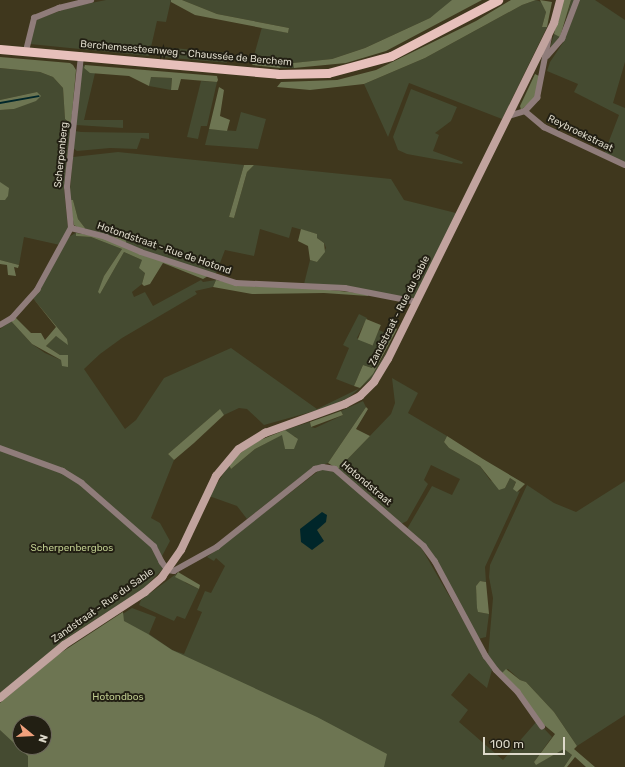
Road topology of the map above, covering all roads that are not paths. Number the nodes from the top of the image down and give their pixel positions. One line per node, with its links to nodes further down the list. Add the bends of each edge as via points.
1 (92, 0): 8 (street, via 59,8 34,18)
2 (498, 0): 9 (main road, Berchemsesteenweg - Chaussée de Berchem, via 391,56 328,73 278,74)
3 (555, 0): 6 (main road, Zandstraat - Rue du Sable)
4 (560, 0): 6 (main road, Zandstraat - Rue du Sable)
5 (577, 0): 10 (street, via 562,39)
6 (549, 32): 10 (street); 12 (main road, Zandstraat - Rue du Sable)
7 (0, 49): 8 (main road, Berchemsesteenweg - Chaussée de Berchem)
8 (26, 52): 9 (main road, Berchemsesteenweg - Chaussée de Berchem)
9 (81, 56): 14 (street, Scherpenberg, via 67,187)
10 (546, 57): 11 (street, via 537,98)
11 (525, 111): 12 (street); 13 (street, Reybroekstraat, via 544,127)
12 (508, 116): 15 (main road, Zandstraat - Rue du Sable)
13 (625, 165)
14 (72, 228): 15 (street, Hotondstraat - Rue de Hotond, via 106,237 141,252 236,283 345,288); 16 (street, via 37,290 12,318)
15 (416, 302): 18 (main road, Zandstraat - Rue du Sable, via 385,365 374,382 360,396 327,412 264,433 229,459 212,482 181,550)
16 (0, 325)
17 (0, 448): 18 (street, via 63,471 82,482 154,546)
18 (166, 568): 19 (main road, Zandstraat - Rue du Sable, via 151,587 64,645); 20 (street, Hotondstraat, via 179,570 217,547 315,469 335,469 424,546 435,561 486,656 518,692)
19 (0, 698)
20 (542, 726)

